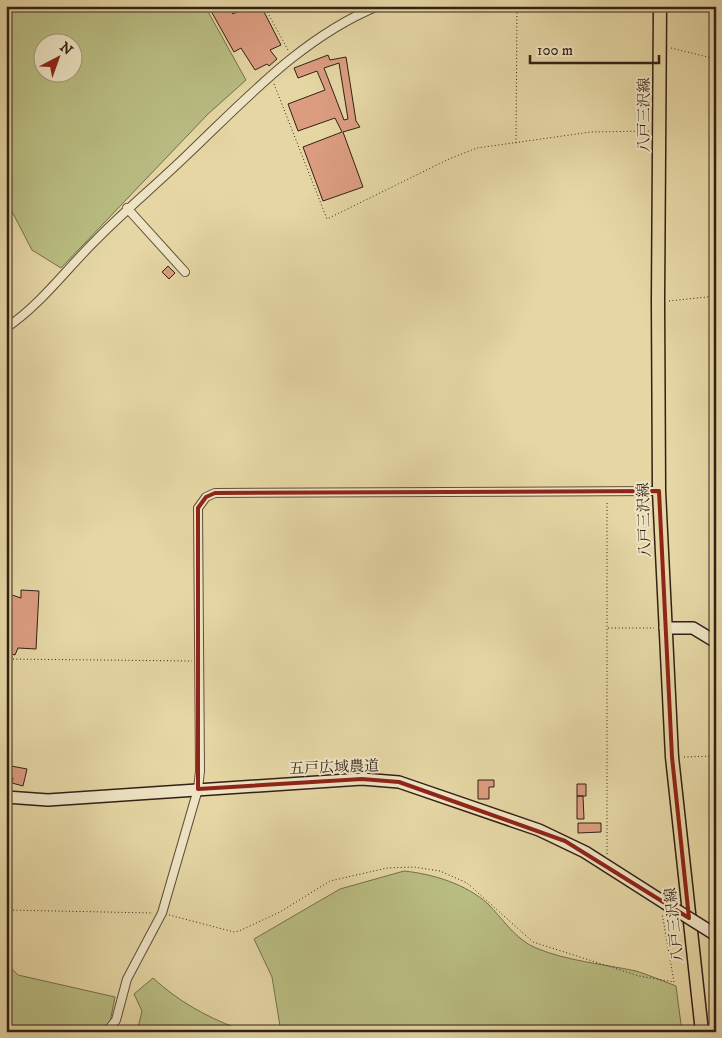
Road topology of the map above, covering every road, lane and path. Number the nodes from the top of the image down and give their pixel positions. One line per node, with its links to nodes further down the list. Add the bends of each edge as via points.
1 (264, 6): 6 (path)
2 (378, 6): 6 (street)
3 (517, 6): 10 (path)
4 (660, 6): 5 (main road, 八戸三沢線)
5 (660, 46): 7 (path); 9 (main road, 八戸三沢線)
6 (292, 57): 8 (street)
7 (716, 59)
8 (271, 76): 10 (path, via 327,219 449,159 477,148); 11 (street, via 166,176)
9 (660, 131): 10 (path, via 591,132); 14 (main road, 八戸三沢線)
10 (516, 143)
11 (127, 208): 12 (street); 15 (street, via 36,304)
12 (185, 272)
13 (716, 296): 14 (path)
14 (658, 301): 17 (main road, 八戸三沢線)
15 (6, 328)
16 (607, 491): 17 (street); 18 (path); 22 (street, via 215,492 206,497 198,508)
17 (659, 491): 19 (main road, 八戸三沢線)
18 (607, 628): 19 (path); 27 (path)
19 (665, 628): 20 (street, via 693,628); 24 (main road, 八戸三沢線)
20 (716, 642)
21 (6, 659): 22 (path)
22 (200, 662): 25 (street)
23 (716, 756): 24 (path)
24 (672, 757): 33 (main road, 八戸三沢線)
25 (198, 789): 26 (street, 五戸広域農道, via 48,800); 27 (street, 五戸広域農道, via 362,779 399,782 539,830); 30 (street)
26 (6, 798)
27 (607, 865): 28 (street, 五戸広域農道)
28 (662, 901): 30 (path, via 674,982 639,976 533,942 467,883 440,871 414,867 387,868 330,881 280,912 239,931); 31 (street, 五戸広域農道, bridge)
29 (6, 910): 30 (path)
30 (162, 913): 32 (street, via 127,979 116,1020)
31 (716, 935)
32 (107, 1032)
33 (702, 1032)

